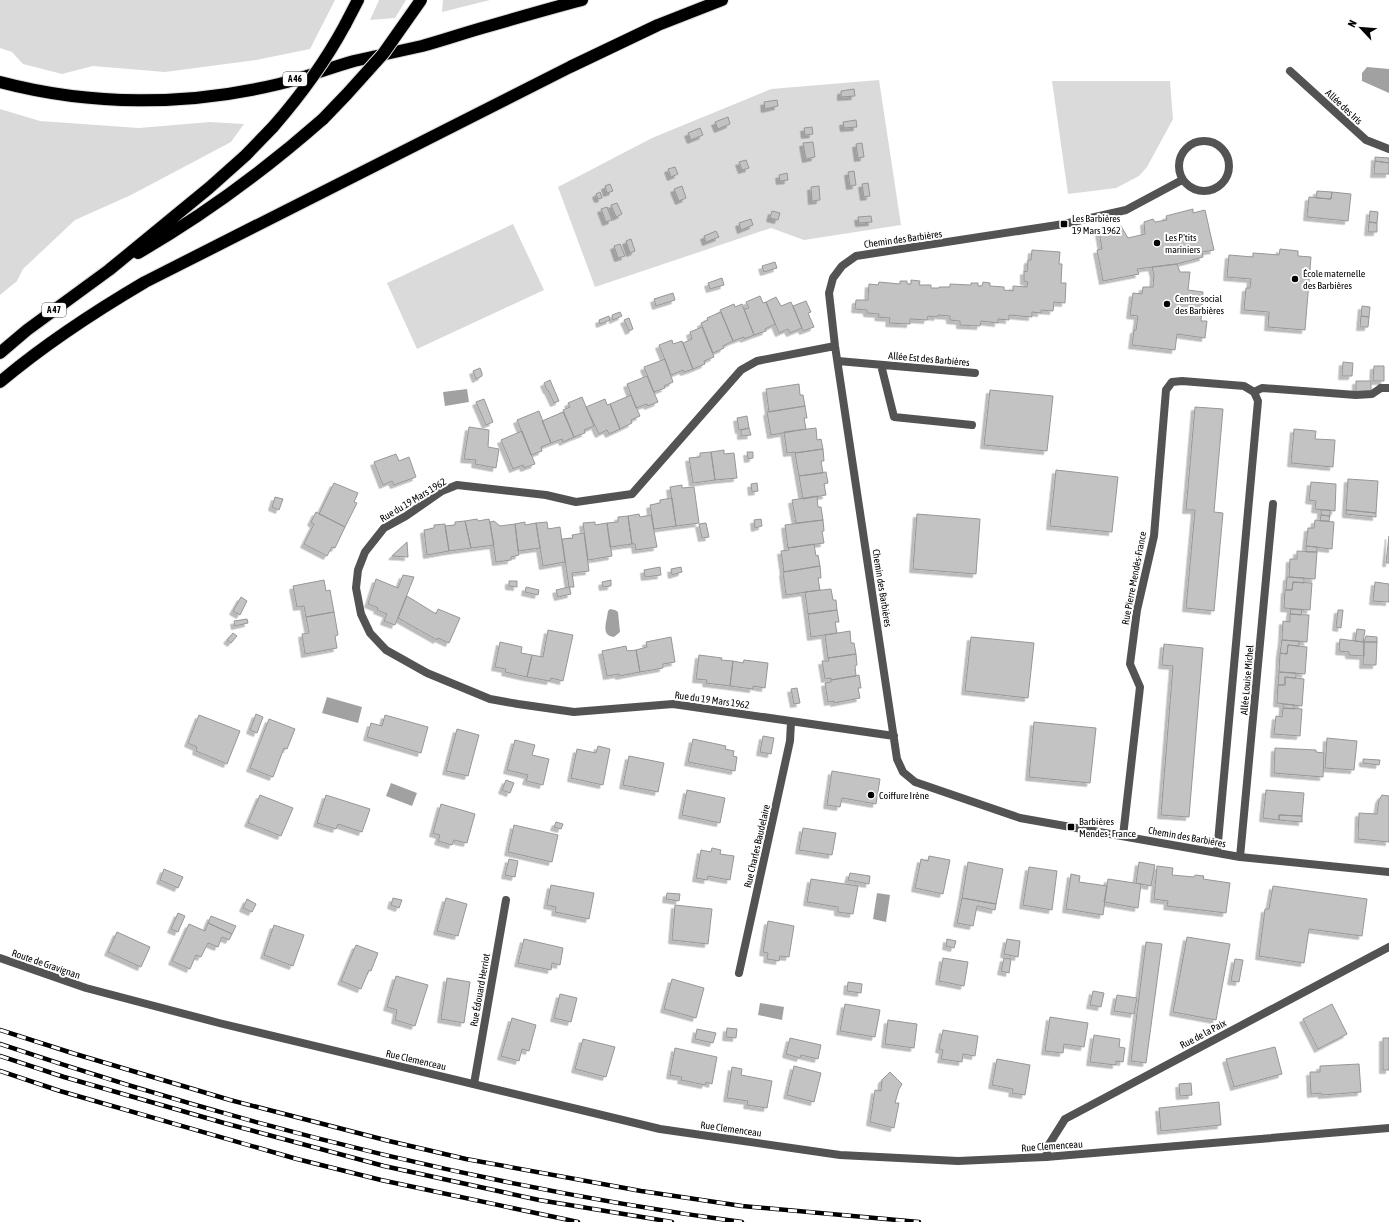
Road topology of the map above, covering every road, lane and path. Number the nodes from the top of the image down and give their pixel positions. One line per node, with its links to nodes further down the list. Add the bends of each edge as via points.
1 (358, 0): 9 (highway, bridge, via 323,64 273,127 209,188)
2 (421, 0): 9 (highway, bridge, via 382,54 323,119 262,170 201,214)
3 (582, 0): 6 (highway, A 46, via 279,84 205,97 161,100 93,99)
4 (722, 0): 15 (highway, via 658,25 570,67 144,282 62,334)
5 (1290, 71): 7 (street, Allée des Iris, via 1366,140)
6 (0, 82)
7 (1389, 149)
8 (1182, 180): 8 (street, via 1190,187 1201,191 1212,190 1222,184 1228,174 1229,163 1225,152 1218,144 1207,140 1195,142 1186,148 1180,157 1178,169); 10 (street, Chemin des Barbières, via 1126,210 1094,218 856,256 842,266 833,278 829,293)
9 (109, 270): 11 (highway, A 47)
10 (835, 346): 12 (street, Chemin des Barbières); 20 (street, Rue du 19 Mars 1962, via 757,361 741,370 632,494 576,502 546,495 457,485 442,491 384,528 365,552 358,570 356,588 361,614 370,633 386,650 427,673 490,698 574,712 673,704)
11 (0, 353)
12 (838, 361): 13 (street, Allée Est des Barbières); 21 (street, Chemin des Barbières)
13 (881, 365): 14 (street, Allée Est des Barbières); 18 (street, Allée Est des Barbières, via 894,417)
14 (975, 373)
15 (0, 382)
16 (1385, 388): 17 (street, Rue Pierre Mendès-France, via 1372,394 1356,395 1262,388)
17 (1254, 392): 22 (street, Rue Pierre Mendès-France, via 1244,386 1182,381 1172,382 1166,390 1154,536 1136,610 1130,664 1140,687); 23 (street, via 1258,401)
18 (972, 425)
19 (1274, 504): 24 (street, Allée Louise Michel)
20 (791, 722): 21 (street, Rue du 19 Mars 1962); 29 (street, Rue Charles Baudelaire, via 790,741)
21 (894, 736): 22 (street, Chemin des Barbières, via 897,759 903,772 915,782 1020,818)
22 (1123, 836): 23 (street, Chemin des Barbières)
23 (1217, 853): 24 (street, Chemin des Barbières)
24 (1240, 857): 25 (street, Chemin des Barbières)
25 (1389, 872)
26 (506, 900): 31 (street, Rue Édouard Herriot)
27 (1389, 948): 33 (street, Rue de la Paix, via 1065,1118 1048,1146)
28 (0, 958): 30 (street, Route de Gravignan)
29 (738, 973)
30 (86, 988): 31 (street, Rue Clemenceau)
31 (474, 1084): 33 (street, Rue Clemenceau, via 660,1129 840,1155 958,1160)
32 (1389, 1128): 33 (street, Rue Clemenceau)
33 (1046, 1157)

